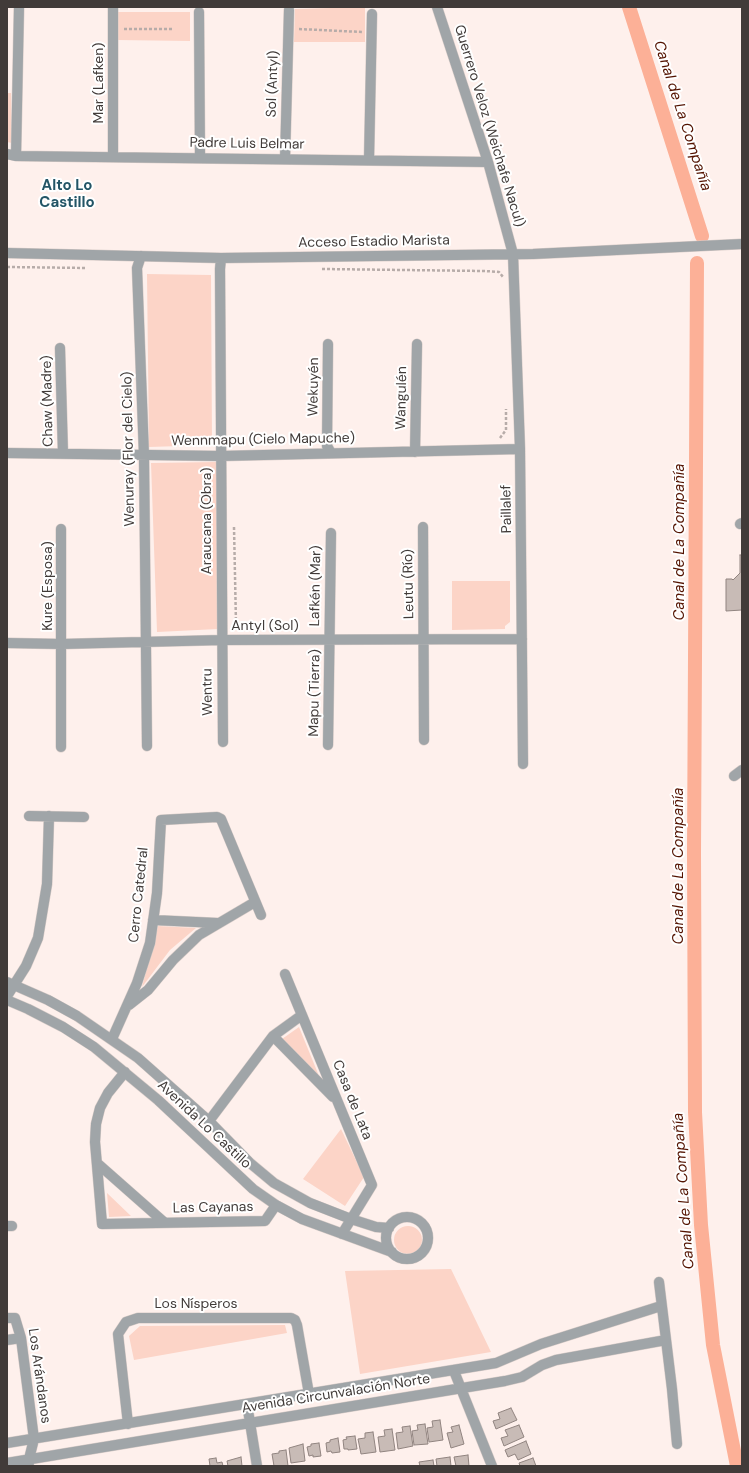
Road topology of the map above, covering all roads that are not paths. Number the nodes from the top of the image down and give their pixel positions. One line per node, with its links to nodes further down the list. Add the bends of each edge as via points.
1 (19, 7): 7 (street)
2 (437, 7): 12 (street, Guerrero Veloz (Weichafe Nacul))
3 (113, 8): 8 (street, Mar (Lafken))
4 (289, 10): 10 (street, Sol (Antyl))
5 (199, 12): 9 (street)
6 (372, 14): 11 (street)
7 (12, 155): 8 (street, Padre Luis Belmar)
8 (113, 157): 9 (street, Padre Luis Belmar)
9 (200, 158): 10 (street, Padre Luis Belmar)
10 (285, 159): 11 (street, Padre Luis Belmar)
11 (368, 160): 12 (street, Padre Luis Belmar)
12 (488, 162): 15 (street, Guerrero Veloz (Weichafe Nacul))
13 (742, 244): 15 (street, Acceso Estadio Marista)
14 (7, 253): 16 (street, Acceso Estadio Marista)
15 (513, 254): 17 (street, Acceso Estadio Marista); 21 (street, Paillalef)
16 (141, 256): 17 (street, Acceso Estadio Marista); 26 (street, Wenuray (Flor del Cielo), via 137,268)
17 (221, 258): 27 (street, Araucana (Obra))
18 (328, 344): 24 (street, Wekuyén, via 327,446)
19 (418, 344): 22 (street, Wangulén)
20 (60, 348): 25 (street, Chaw (Madre))
21 (520, 449): 22 (street, Wennmapu (Cielo Mapuche)); 31 (street, Paillalef)
22 (415, 452): 24 (street, Wennmapu (Cielo Mapuche))
23 (7, 453): 25 (street, Wennmapu (Cielo Mapuche))
24 (331, 453): 27 (street, Wennmapu (Cielo Mapuche))
25 (63, 454): 26 (street, Wennmapu (Cielo Mapuche))
26 (144, 456): 27 (street, Wennmapu (Cielo Mapuche)); 35 (street, Wenuray (Flor del Cielo))
27 (221, 456): 32 (street, Araucana (Obra))
28 (423, 527): 34 (street, Leutu (Río))
29 (61, 529): 37 (street, Kure (Esposa))
30 (331, 533): 33 (street, Lafkén (Mar))
31 (522, 639): 34 (street, Antyl (Sol)); 43 (street, Paillalef)
32 (222, 640): 33 (street, Antyl (Sol)); 35 (street, Antyl (Sol)); 39 (street, Wentru)
33 (330, 640): 34 (street, Antyl (Sol)); 40 (street, Mapu (Tierra))
34 (424, 640): 38 (street, Leutu (Río))
35 (146, 641): 37 (street, Antyl (Sol)); 41 (street, Wenuray (Flor del Cielo))
36 (7, 643): 37 (street, Antyl (Sol))
37 (62, 644): 42 (street, Kure (Esposa))
38 (424, 740)
39 (223, 742)
40 (328, 745)
41 (147, 746)
42 (61, 747)
43 (524, 764)
44 (29, 816): 45 (street)
45 (49, 816): 46 (street); 52 (street, via 47,884 38,938 26,966)
46 (84, 817)
47 (255, 902): 48 (street); 49 (street, Cerro Catedral, via 221,819 217,817 162,820); 50 (street)
48 (261, 916)
49 (153, 920): 50 (street); 53 (street, Cerro Catedral, via 150,943)
50 (218, 923): 53 (street, via 186,946 148,990)
51 (285, 974): 54 (street, Casa de Lata)
52 (9, 991): 56 (street, Avenida Lo Castillo, via 48,1000); 57 (street, Avenida Lo Castillo, via 28,1009 94,1047)
53 (129, 1005): 56 (street, Cerro Catedral)
54 (302, 1015): 55 (street); 58 (street, Casa de Lata)
55 (273, 1036): 58 (street); 59 (street)
56 (112, 1039): 59 (street, Avenida Lo Castillo, via 138,1058)
57 (125, 1072): 60 (street, Las Cayanas, via 100,1108 95,1142); 61 (street, Avenida Lo Castillo, via 252,1188)
58 (337, 1101): 62 (street, Casa de Lata, via 372,1185)
59 (208, 1122): 62 (street, Avenida Lo Castillo, via 274,1183 310,1203)
60 (97, 1163): 63 (street, Las Cayanas); 63 (street, Las Cayanas, via 102,1224)
61 (276, 1205): 63 (street, Las Cayanas, via 265,1221); 65 (street, Avenida Lo Castillo)
62 (351, 1219): 64 (street, Avenida Lo Castillo, via 376,1227); 65 (street, Casa de Lata)
63 (165, 1223)
64 (389, 1228): 66 (street, via 387,1240); 66 (street, Avenida Lo Castillo, via 394,1222 407,1217 420,1221 428,1233 427,1246 417,1257 404,1259)
65 (342, 1234): 66 (street, Avenida Lo Castillo)
66 (392, 1252)
67 (659, 1282): 68 (street)
68 (661, 1306): 72 (street); 73 (street, Avenida Circunvalación Norte, via 541,1344 496,1363)
69 (11, 1318): 70 (street, Los Arándanos)
70 (21, 1338): 71 (street); 79 (street, Los Arándanos)
71 (7, 1340)
72 (666, 1340): 74 (street, Avenida Circunvalación Norte, via 556,1360 522,1377); 81 (street)
73 (454, 1371): 74 (street); 75 (street, Avenida Circunvalación Norte)
74 (460, 1388): 77 (street, Avenida Circunvalación Norte); 85 (street)
75 (309, 1394): 76 (street, Avenida Circunvalación Norte); 78 (street, Los Nísperos, via 297,1325 291,1318 138,1318 126,1322 118,1334)
76 (247, 1404): 77 (street); 78 (street, Avenida Circunvalación Norte)
77 (250, 1423): 83 (street, Avenida Circunvalación Norte); 84 (street)
78 (128, 1424): 79 (street, Avenida Circunvalación Norte)
79 (34, 1439): 80 (street, Avenida Circunvalación Norte); 83 (street)
80 (7, 1444)
81 (677, 1444)
82 (7, 1463): 83 (street, Avenida Circunvalación Norte)
83 (29, 1463)
84 (257, 1466)
85 (492, 1466)

